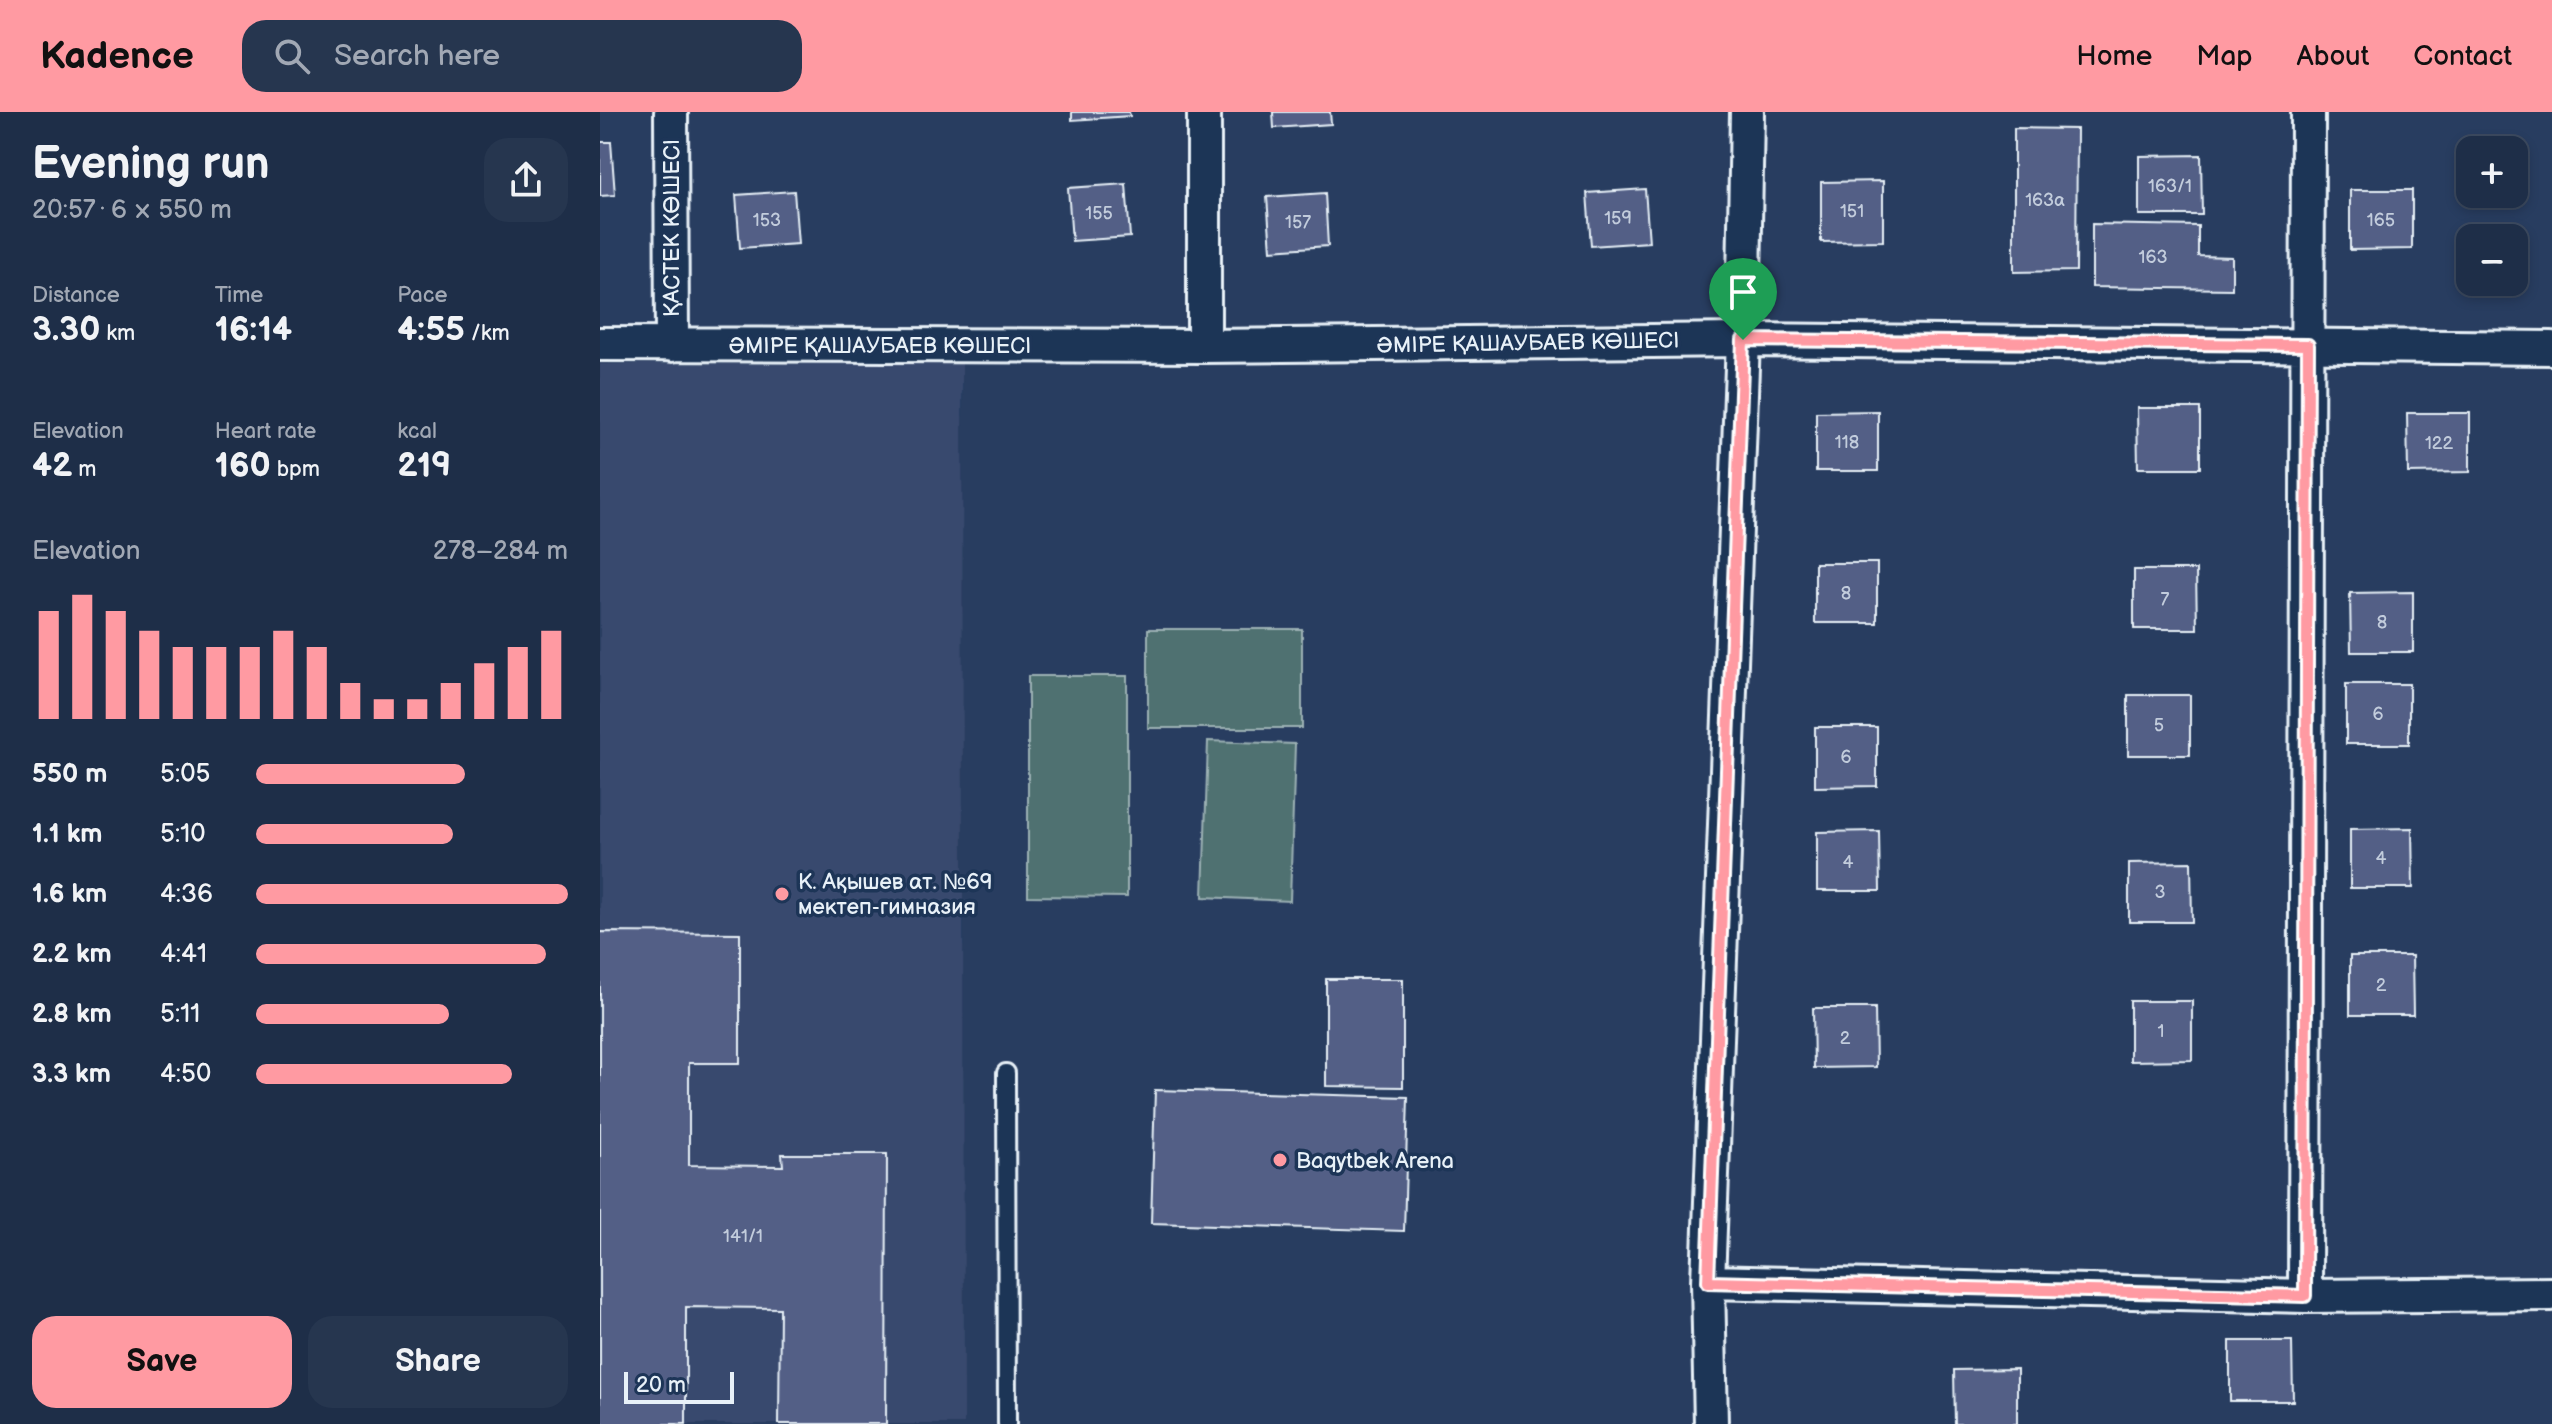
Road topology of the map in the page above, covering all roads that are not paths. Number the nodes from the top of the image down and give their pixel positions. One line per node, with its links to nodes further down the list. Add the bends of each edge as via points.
1 (671, 112): 7 (street, ҚАСТЕК КӨШЕСІ)
2 (1204, 112): 9 (street)
3 (1747, 112): 5 (street)
4 (2308, 112): 8 (street)
5 (1743, 340): 8 (street, ӘМІРЕ ҚАШАУБАЕВ КӨШЕСІ); 9 (street, ӘМІРЕ ҚАШАУБАЕВ КӨШЕСІ); 12 (street)
6 (600, 344): 7 (street, ӘМІРЕ ҚАШАУБАЕВ КӨШЕСІ)
7 (672, 345): 9 (street, ӘМІРЕ ҚАШАУБАЕВ КӨШЕСІ)
8 (2308, 345): 10 (street, ӘМІРЕ ҚАШАУБАЕВ КӨШЕСІ); 14 (street)
9 (1204, 346)
10 (2552, 348)
11 (1006, 1073): 15 (lane)
12 (1708, 1282): 14 (street); 16 (street)
13 (2552, 1294): 14 (street)
14 (2305, 1296)
15 (1007, 1424)
16 (1711, 1424)

